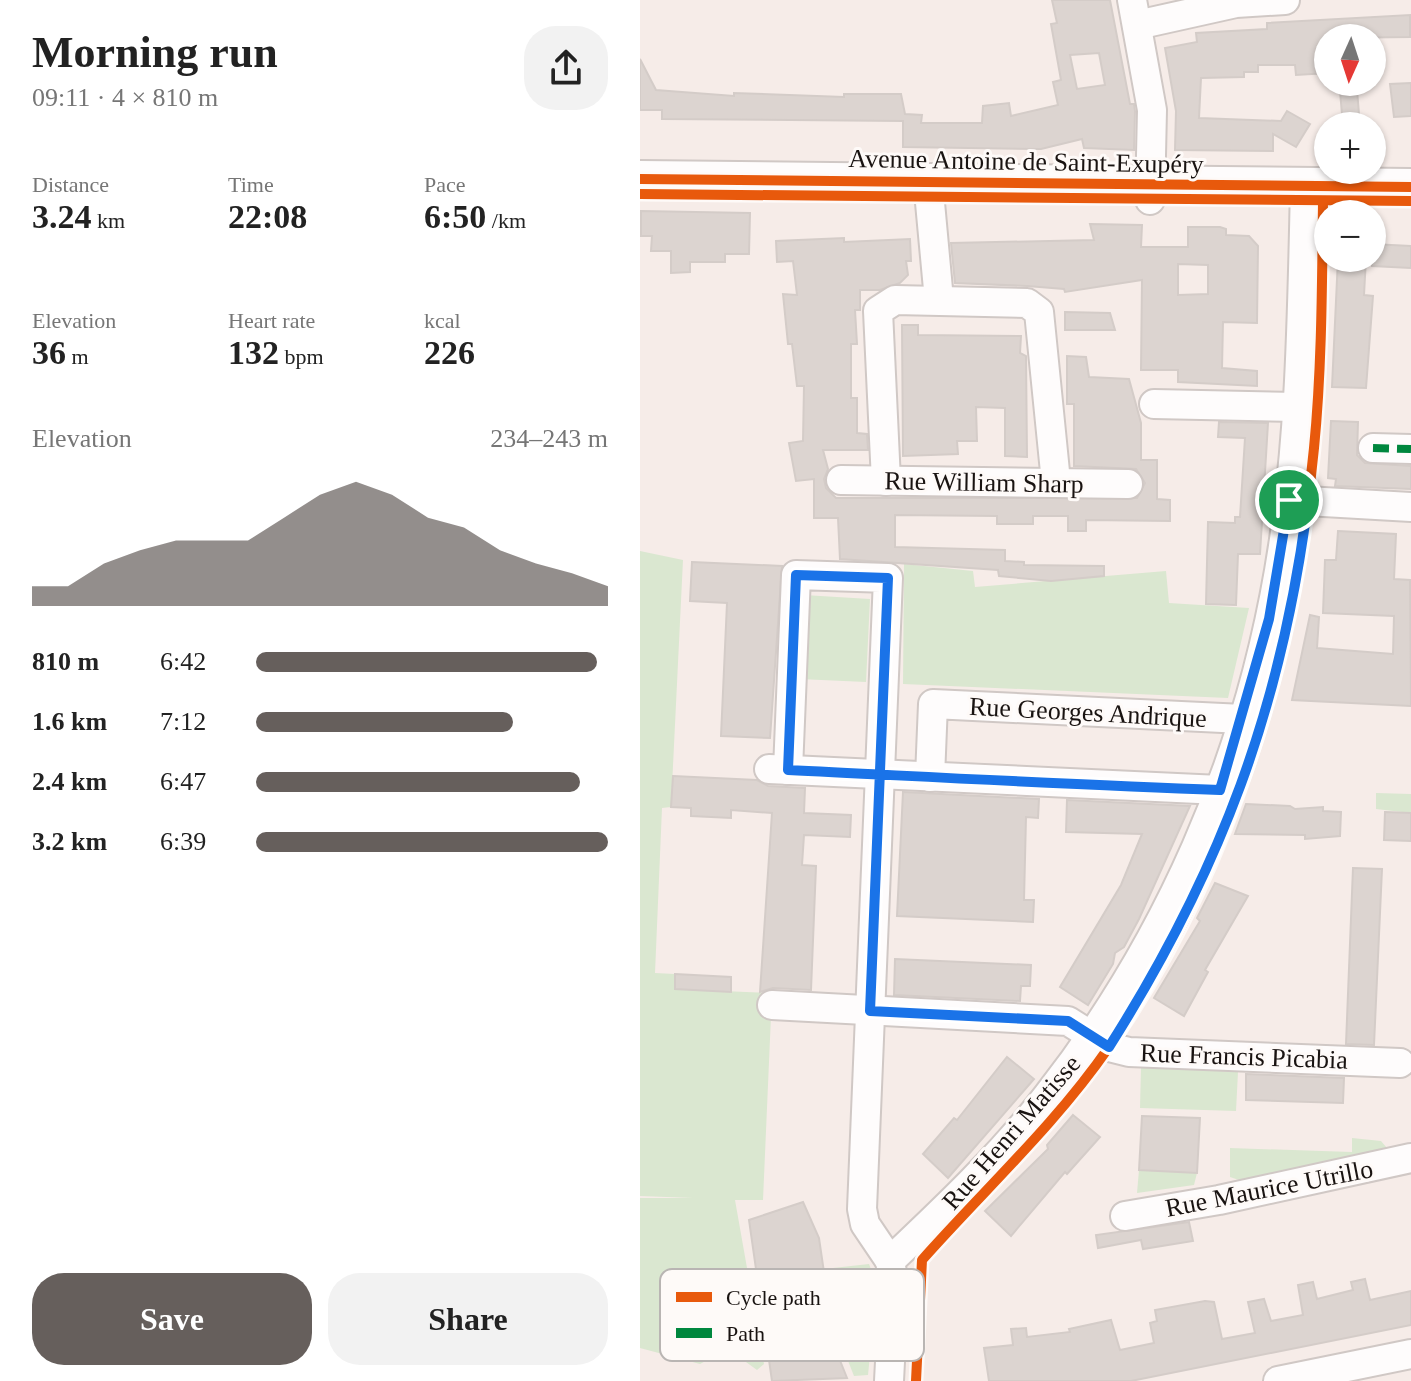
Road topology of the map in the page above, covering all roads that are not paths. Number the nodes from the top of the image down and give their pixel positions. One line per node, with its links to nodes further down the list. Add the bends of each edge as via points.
1 (1285, 0): 2 (street)
2 (1134, 13): 6 (street, via 1152,110)
3 (640, 179): 5 (main road, Avenue Antoine de Saint-Exupéry)
4 (1411, 187): 7 (main road, Avenue Antoine de Saint-Exupéry)
5 (929, 190): 6 (main road, Avenue Antoine de Saint-Exupéry); 8 (main road, Avenue Antoine de Saint-Exupéry); 10 (street)
6 (1150, 192): 7 (main road, Avenue Antoine de Saint-Exupéry)
7 (1305, 193): 9 (main road, Avenue Antoine de Saint-Exupéry); 12 (street, Rue Henri Matisse)
8 (640, 194)
9 (1411, 201)
10 (939, 300): 16 (street, via 887,302 876,319); 17 (street, via 1027,303 1039,312)
11 (1154, 404): 12 (street)
12 (1297, 407): 19 (street, Rue Henri Matisse)
13 (1373, 448): 14 (street)
14 (1411, 449)
15 (841, 480): 16 (street, Rue William Sharp)
16 (886, 481): 17 (street, Rue William Sharp)
17 (1056, 482): 18 (street, Rue William Sharp)
18 (1128, 484)
19 (1289, 500): 20 (street); 21 (street, Rue Henri Matisse, via 1273,603)
20 (1411, 507)
21 (1243, 719): 23 (street, Rue Georges Andrique, via 933,704); 24 (street, Rue Henri Matisse)
22 (879, 775): 22 (street, via 778,770 791,691 796,575 888,578); 23 (street); 26 (street)
23 (930, 777): 24 (street)
24 (1220, 790): 27 (street, Rue Henri Matisse, via 1156,932)
25 (772, 1005): 26 (street, Rue Francis Picabia)
26 (870, 1011): 27 (street, Rue Francis Picabia, via 1060,1020); 31 (street, via 862,1214)
27 (1093, 1035): 28 (street, Rue Francis Picabia, via 1122,1051); 31 (street, Rue Henri Matisse, via 1025,1123)
28 (1400, 1063)
29 (1411, 1158): 30 (street, Rue Maurice Utrillo)
30 (1125, 1216)
31 (890, 1261): 32 (street)
32 (891, 1269)
33 (1411, 1354): 36 (street)
34 (890, 1361): 35 (street)
35 (889, 1381)
36 (1278, 1381)

